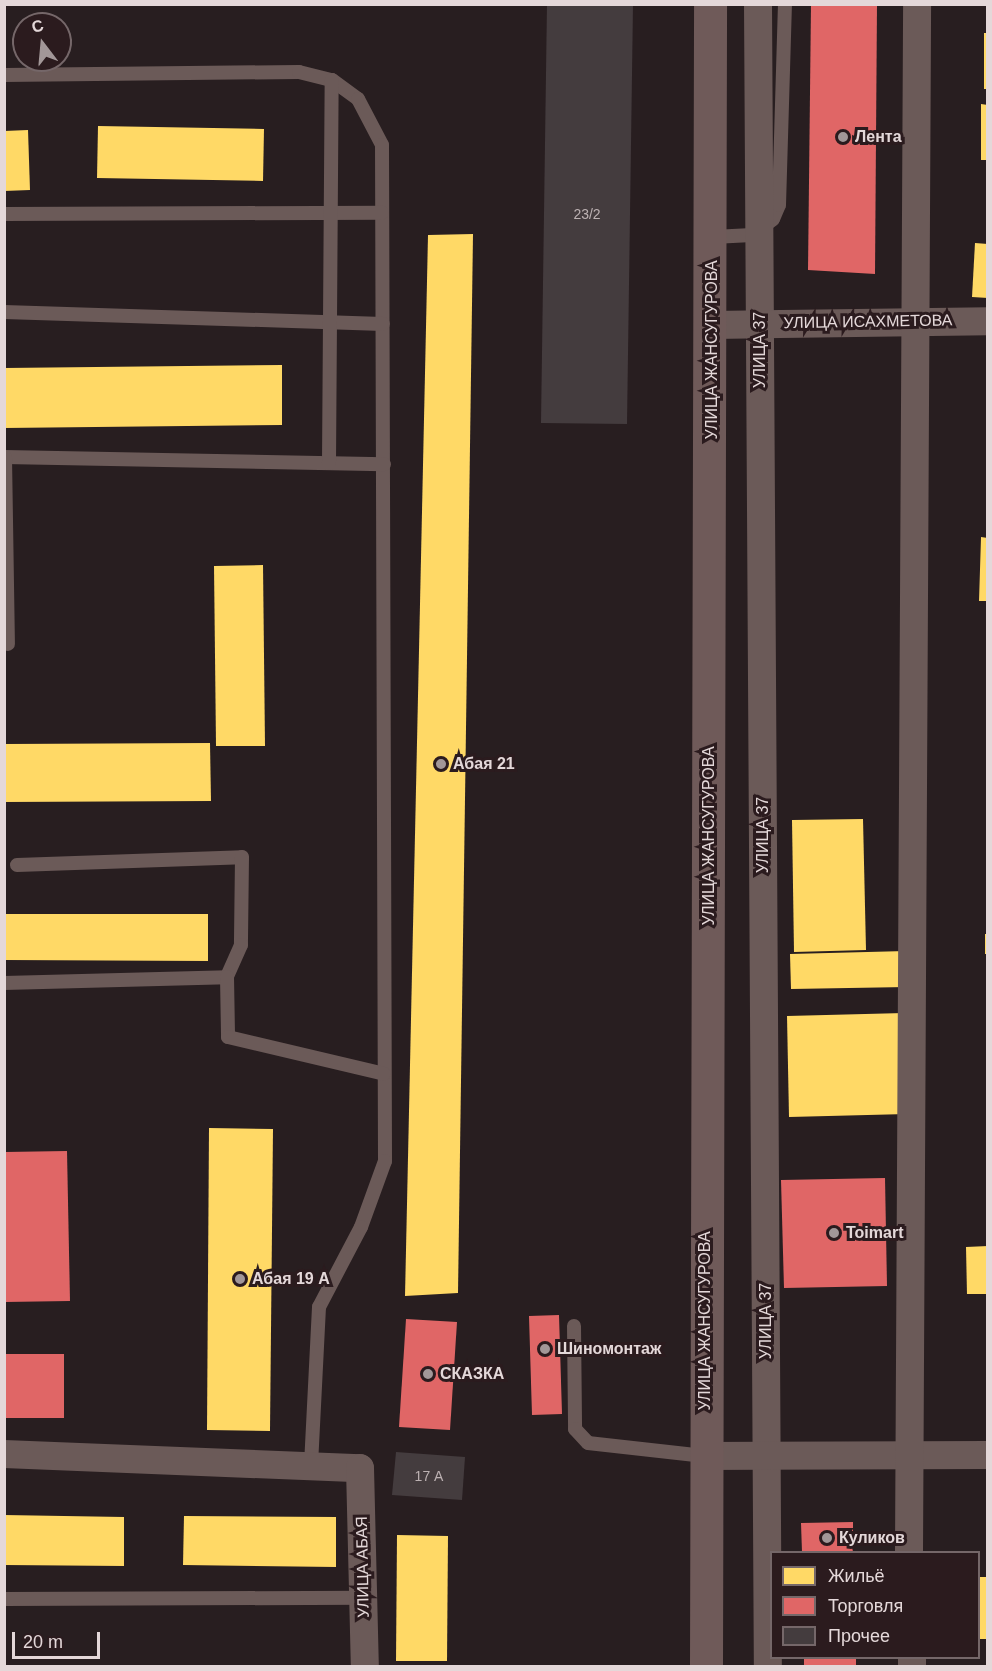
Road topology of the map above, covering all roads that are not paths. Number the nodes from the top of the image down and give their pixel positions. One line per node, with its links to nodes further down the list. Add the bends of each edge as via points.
1 (710, 4): 10 (main road, УЛИЦА ЖАНСУГУРОВА)
2 (758, 4): 36 (street, УЛИЦА 37)
3 (785, 4): 10 (lane, via 779,206 773,219 752,235)
4 (917, 4): 12 (street)
5 (4, 75): 6 (lane, via 299,72)
6 (332, 80): 7 (lane); 8 (lane, via 358,99 382,145)
7 (332, 213): 8 (lane); 9 (lane); 13 (lane)
8 (382, 213): 15 (lane)
9 (4, 214)
10 (713, 237): 16 (main road, УЛИЦА ЖАНСУГУРОВА)
11 (4, 312): 13 (lane)
12 (915, 318): 14 (street, УЛИЦА ИСАХМЕТОВА); 16 (street, УЛИЦА ИСАХМЕТОВА); 27 (street)
13 (329, 321): 15 (lane); 18 (lane)
14 (987, 321)
15 (383, 324): 19 (lane)
16 (713, 325): 29 (main road, УЛИЦА ЖАНСУГУРОВА)
17 (5, 457): 18 (lane); 20 (lane)
18 (328, 463): 19 (lane)
19 (384, 464): 24 (lane)
20 (8, 644)
21 (17, 865): 22 (lane, via 242,857 241,945)
22 (226, 977): 23 (lane); 24 (lane, via 228,1037)
23 (4, 983)
24 (384, 1074): 30 (lane, via 385,1161 361,1227 319,1307)
25 (574, 1326): 29 (lane, via 575,1429 588,1443)
26 (4, 1454): 30 (street)
27 (907, 1455): 28 (street); 29 (street); 31 (street)
28 (987, 1455)
29 (704, 1456): 35 (main road, УЛИЦА ЖАНСУГУРОВА)
30 (311, 1466): 32 (street, УЛИЦА АБАЯ, via 360,1468)
31 (909, 1551)
32 (364, 1598): 33 (lane); 34 (street, УЛИЦА АБАЯ)
33 (4, 1599)
34 (365, 1666)
35 (705, 1666)
36 (768, 1666)

